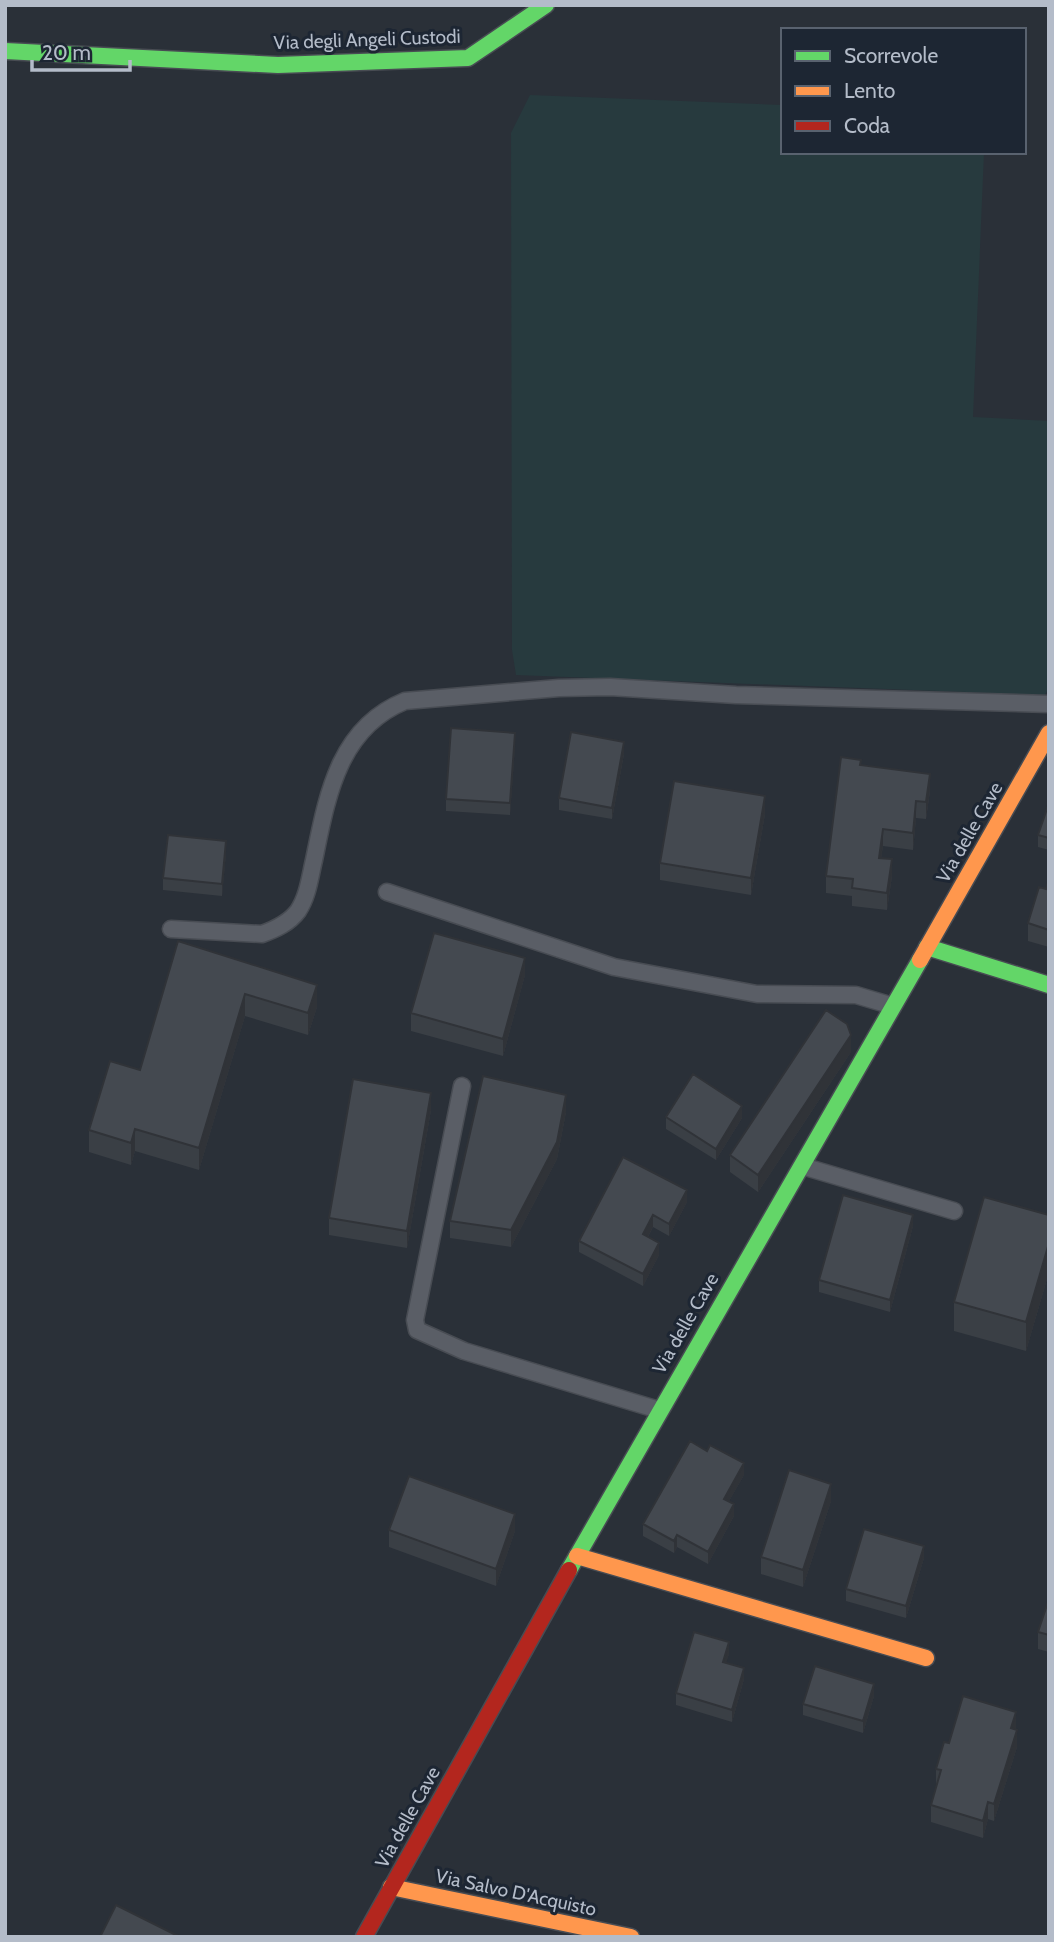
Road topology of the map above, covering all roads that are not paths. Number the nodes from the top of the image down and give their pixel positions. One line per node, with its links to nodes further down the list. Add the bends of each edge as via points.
1 (546, 5): 2 (street, Via degli Angeli Custodi, via 468,58 278,65)
2 (5, 51)
3 (1049, 704): 6 (lane, via 610,687 405,701 361,730 338,767 308,887 297,912 262,934)
4 (1049, 733): 7 (street, Via delle Cave)
5 (387, 892): 9 (lane, via 614,967 757,994 856,995)
6 (171, 929)
7 (927, 947): 8 (street); 9 (street, Via delle Cave)
8 (1049, 985)
9 (893, 1007): 11 (street, Via delle Cave)
10 (462, 1086): 13 (lane, via 416,1330 464,1351)
11 (800, 1166): 12 (lane); 13 (street, Via delle Cave)
12 (954, 1211)
13 (659, 1409): 14 (street, Via delle Cave)
14 (578, 1556): 15 (street); 16 (street, Via delle Cave)
15 (926, 1658)
16 (391, 1887): 17 (street, Via delle Cave); 18 (street, Via Salvo D'Acquisto)
17 (364, 1937)
18 (631, 1937)

